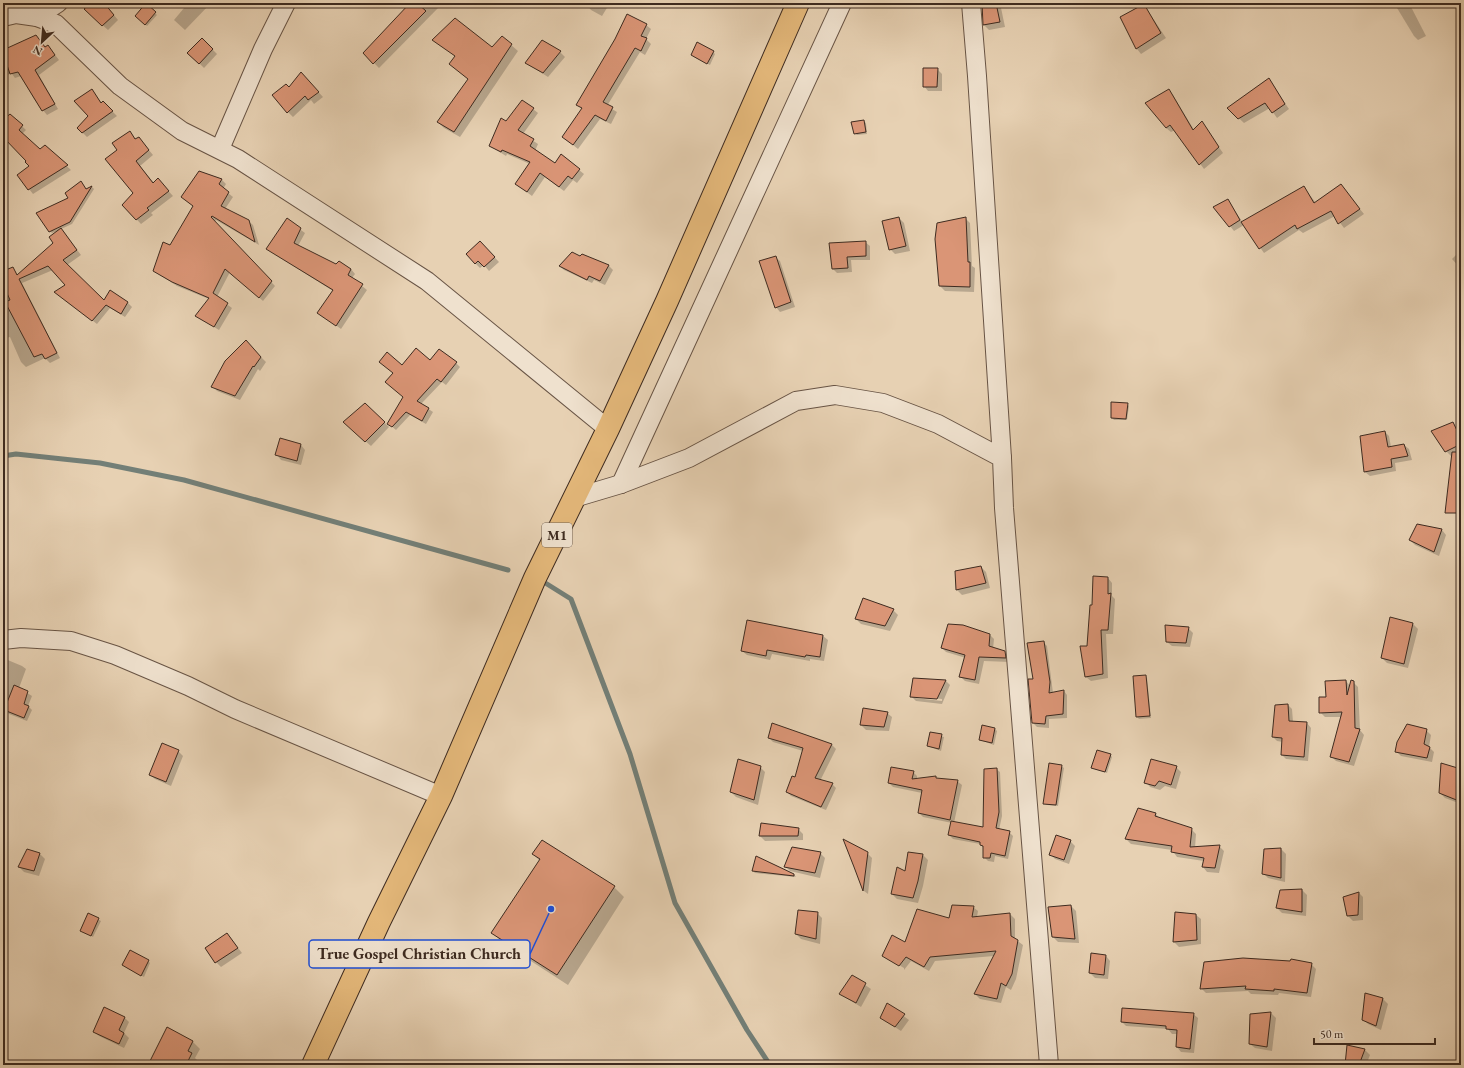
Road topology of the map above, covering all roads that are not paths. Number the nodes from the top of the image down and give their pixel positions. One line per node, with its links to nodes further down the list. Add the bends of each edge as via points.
1 (58, 3): 7 (street)
2 (286, 3): 8 (street, via 263,49)
3 (798, 3): 9 (highway, M1)
4 (842, 3): 11 (street)
5 (971, 3): 10 (street)
6 (3, 17): 7 (street, via 16,14)
7 (38, 17): 8 (street, via 56,24 120,86 182,132)
8 (220, 149): 9 (street, via 427,281)
9 (608, 429): 12 (highway, M1)
10 (1002, 458): 11 (street, via 938,424 883,403 835,395 796,401 689,458); 16 (street)
11 (621, 484): 12 (street)
12 (574, 498): 14 (highway, M1, via 535,578)
13 (3, 640): 14 (street, via 20,638 70,641 116,655 249,715)
14 (441, 796): 15 (highway, M1)
15 (313, 1065)
16 (1049, 1065)

